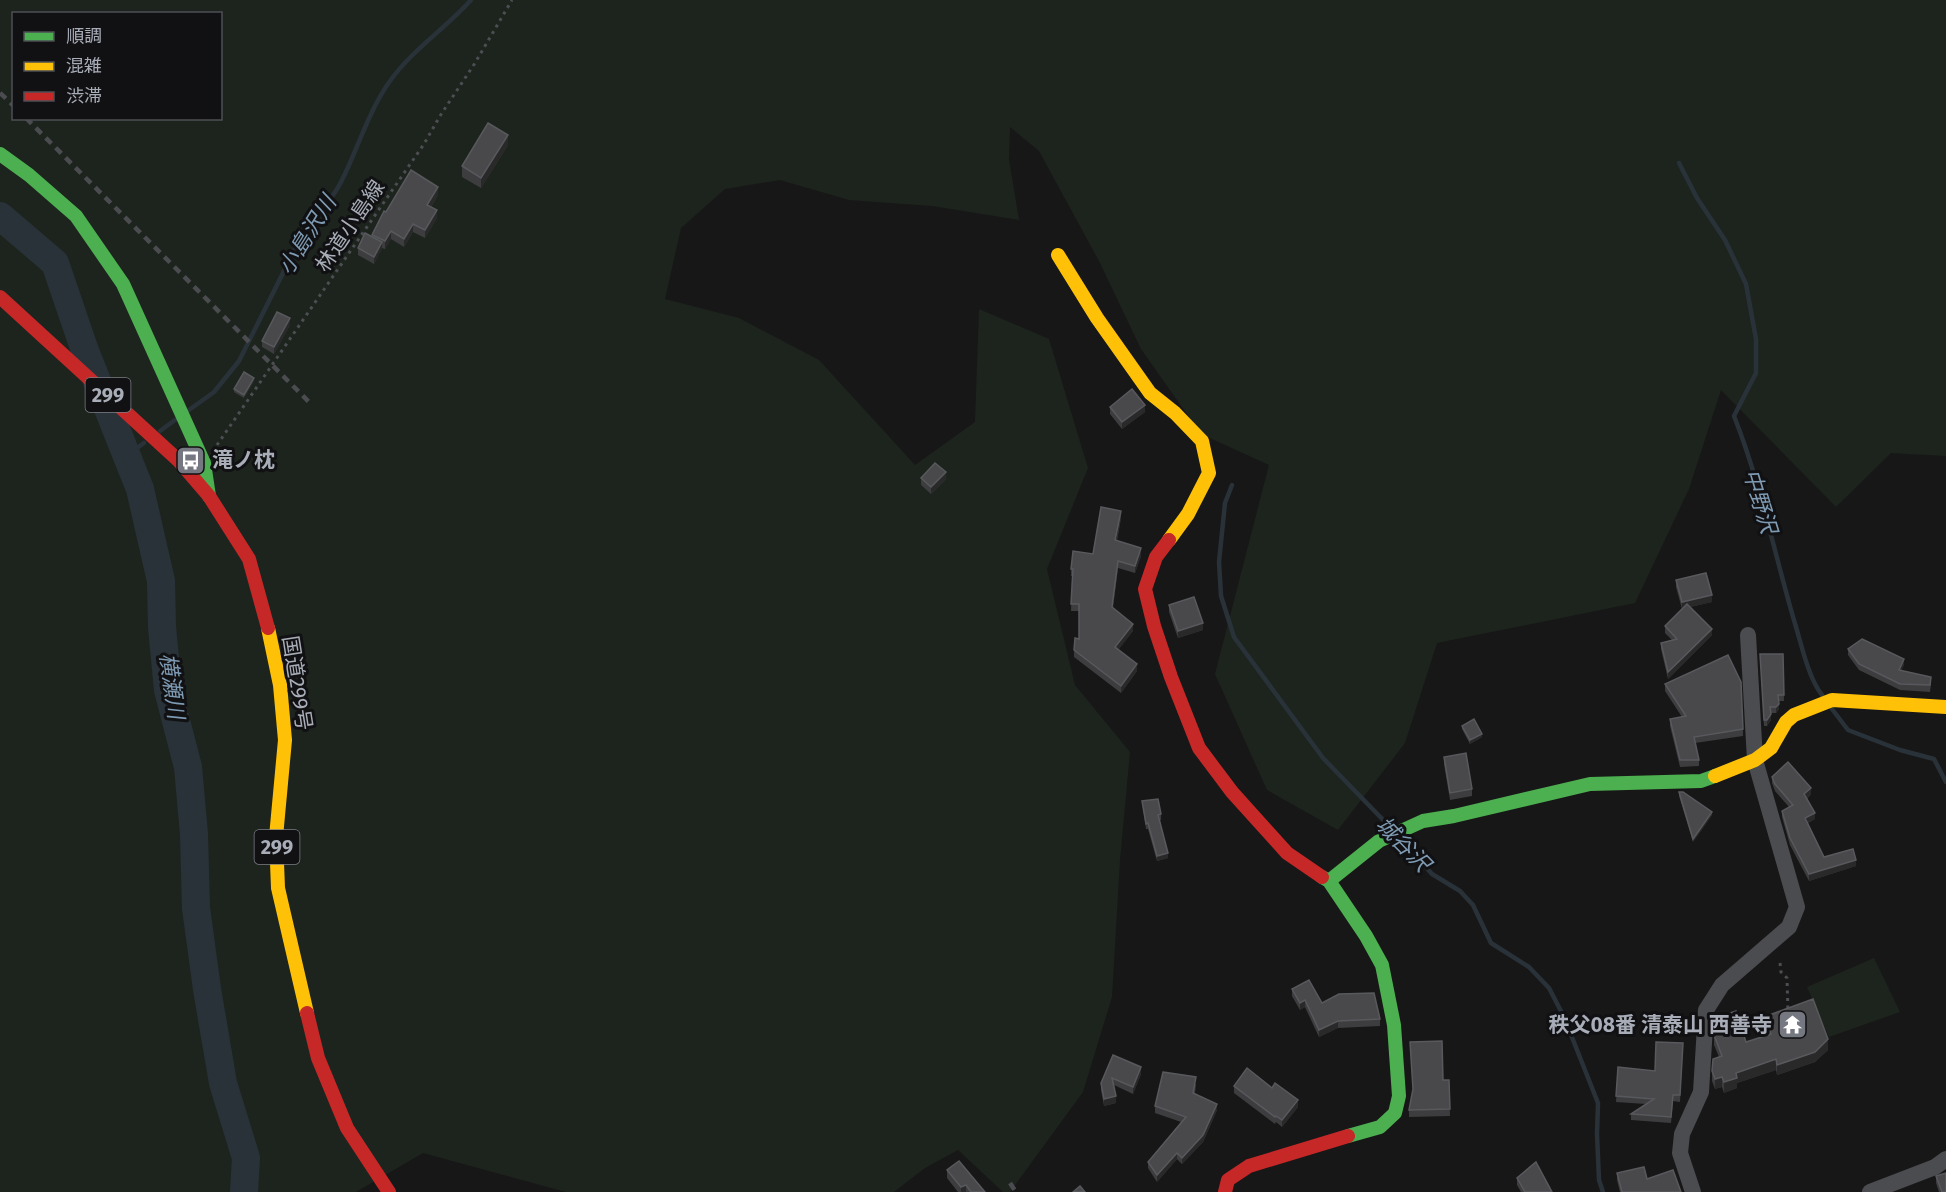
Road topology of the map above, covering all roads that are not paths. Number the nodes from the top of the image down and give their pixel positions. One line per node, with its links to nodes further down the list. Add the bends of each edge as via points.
1 (0, 154): 4 (main road, via 76,216 123,284 204,464)
2 (1058, 255): 8 (main road, via 1150,393 1202,441 1209,474 1188,514 1156,557 1145,589 1171,676 1199,748 1287,853)
3 (0, 297): 4 (main road, 国道299号 / 299, via 178,460)
4 (209, 496): 10 (main road, 国道299号 / 299, via 249,559 280,685 285,740 276,837 278,888 318,1058 347,1128)
5 (1748, 634): 7 (street)
6 (1946, 708): 7 (main road, via 1832,699 1794,715 1771,748)
7 (1755, 760): 8 (main road, via 1701,781 1590,784 1423,821 1379,841); 12 (street, via 1797,907 1789,927 1722,985 1706,1010 1701,1092 1682,1134 1680,1153)
8 (1331, 879): 11 (main road, via 1382,965 1399,1078 1395,1113 1380,1127 1249,1166 1228,1180)
9 (1946, 1159): 13 (street)
10 (389, 1192)
11 (1225, 1192)
12 (1693, 1192)
13 (1870, 1192)

